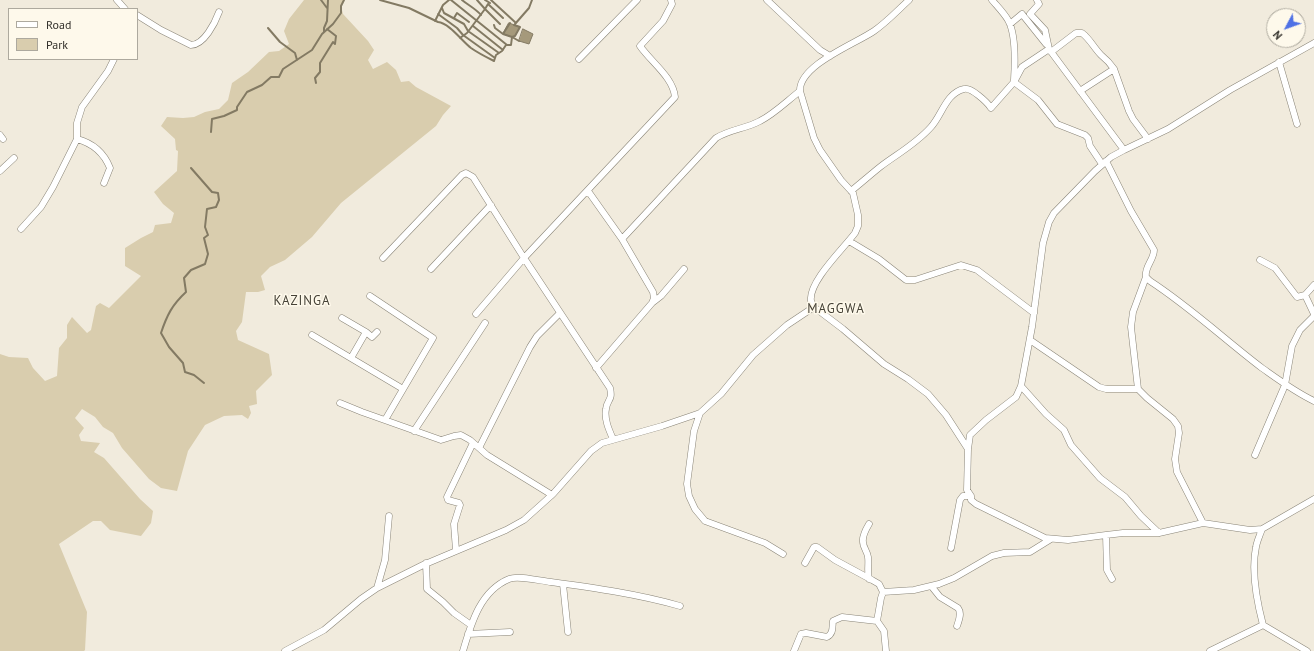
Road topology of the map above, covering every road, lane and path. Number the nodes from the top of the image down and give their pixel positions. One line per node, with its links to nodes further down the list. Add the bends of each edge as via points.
1 (116, 0): 8 (street)
2 (637, 0): 15 (street)
3 (671, 0): 30 (street, via 672,4 663,21 640,46 664,73 675,97)
4 (767, 0): 14 (street, via 820,50)
5 (908, 0): 14 (street, via 873,31)
6 (992, 0): 11 (street)
7 (1037, 0): 13 (street, via 1039,4 1030,14 1045,30)
8 (123, 8)
9 (219, 12): 10 (street, via 206,35 194,45 161,30)
10 (138, 16)
11 (1010, 24): 13 (street, via 1022,14); 19 (street, via 1015,54)
12 (1314, 42): 17 (street)
13 (1049, 49): 18 (street, via 1076,33 1082,33); 19 (street, via 1022,67); 21 (street)
14 (830, 56): 20 (street, via 816,64 807,74)
15 (579, 59)
16 (114, 60): 23 (street, via 82,108 77,122)
17 (1279, 62): 22 (street); 24 (street)
18 (1114, 69): 21 (street); 24 (street, via 1129,111)
19 (1014, 82): 27 (street, via 1038,100 1057,124 1085,135 1090,146); 31 (street, via 991,108 969,89 959,91 948,100 932,126 923,135)
20 (800, 91): 31 (street, via 814,138 827,161); 34 (street, via 764,119 716,138)
21 (1080, 91): 25 (street)
22 (1297, 124)
23 (76, 139): 29 (street, via 94,146 106,160 110,168); 33 (street, via 41,207)
24 (1148, 139): 25 (street)
25 (1124, 150): 27 (street)
26 (14, 158): 28 (street)
27 (1104, 162): 41 (street, via 1154,250); 48 (street, via 1062,204 1049,222 1041,253)
28 (0, 171)
29 (104, 183)
30 (588, 191): 34 (street); 37 (street)
31 (851, 191): 35 (street, via 856,203 858,222 857,230)
32 (491, 205): 36 (street, via 473,177 464,173); 37 (street); 39 (street)
33 (21, 229)
34 (622, 239): 45 (street, via 653,292)
35 (849, 241): 46 (street, via 816,282 811,300); 48 (street, via 868,251 908,281 961,265 977,270)
36 (383, 258)
37 (524, 258): 47 (street); 49 (street)
38 (1260, 260): 43 (street, via 1275,268 1297,297)
39 (431, 269)
40 (684, 269): 45 (street)
41 (1146, 277): 57 (street); 60 (street, via 1133,312 1131,327)
42 (1314, 285): 43 (street)
43 (1305, 295): 50 (street)
44 (370, 296): 59 (street, via 433,338)
45 (652, 303): 56 (street)
46 (814, 307): 63 (street, via 787,325 753,355 721,394); 69 (street, via 874,356 928,394 946,415)
47 (560, 313): 56 (street); 68 (street, via 537,336 530,347)
48 (1034, 313): 54 (street)
49 (476, 314)
50 (1314, 315): 57 (street, via 1300,330 1292,346)
51 (342, 318): 55 (street, via 373,335)
52 (485, 324): 65 (street)
53 (312, 335): 55 (street)
54 (1030, 340): 58 (street); 60 (street, via 1099,387)
55 (351, 358): 59 (street)
56 (596, 368): 66 (street, via 610,388 610,400 606,404 605,413)
57 (1285, 385): 61 (street); 70 (street)
58 (1021, 386): 69 (street, via 1016,397 970,435); 78 (street, via 1064,430 1071,445 1100,478 1125,497)
59 (403, 388): 64 (street)
60 (1138, 389): 75 (street, via 1178,426 1177,472)
61 (1314, 400)
62 (340, 403): 64 (street)
63 (700, 413): 66 (street); 83 (street, via 694,431 687,484 695,509 705,520 765,543)
64 (385, 420): 65 (street)
65 (414, 430): 67 (street, via 441,440 461,435)
66 (613, 439): 71 (street, via 591,451)
67 (473, 443): 68 (street); 82 (street, via 447,497 448,500 460,505 454,524)
68 (479, 448): 71 (street)
69 (968, 449): 72 (street, via 966,490)
70 (1255, 454)
71 (552, 495): 82 (street, via 524,520)
72 (971, 496): 80 (street, via 971,500 976,504); 81 (street, via 963,496 960,500)
73 (1314, 499): 77 (street)
74 (389, 516): 90 (street, via 385,560)
75 (1203, 523): 77 (street, via 1250,530); 78 (street)
76 (869, 524): 86 (street, via 863,543 868,558)
77 (1262, 529): 95 (street, via 1254,564 1258,602)
78 (1159, 533): 79 (street)
79 (1106, 535): 80 (street); 87 (street, via 1107,570)
80 (1051, 540): 89 (street, via 1030,552 997,554)
81 (951, 548)
82 (456, 550): 84 (street)
83 (783, 554)
84 (426, 563): 90 (street); 94 (street, via 428,589 454,613)
85 (805, 563): 86 (street, via 816,547)
86 (870, 579): 91 (street, via 879,584)
87 (1112, 580)
88 (563, 584): 92 (street, via 634,594); 94 (street, via 508,579 486,597); 98 (street)
89 (932, 587): 91 (street); 96 (street, via 940,597 960,610)
90 (377, 588): 100 (street, via 324,630)
91 (883, 592): 93 (street)
92 (680, 606)
93 (877, 621): 102 (street, via 842,617 833,621 833,629 827,637 806,632 801,634); 103 (street, via 884,631)
94 (471, 624): 99 (street)
95 (1264, 625): 104 (street); 105 (street)
96 (958, 626)
97 (510, 632): 99 (street)
98 (568, 632)
99 (468, 634): 101 (street)
100 (285, 651)
101 (463, 651)
102 (794, 651)
103 (886, 651)
104 (1210, 651)
105 (1307, 651)

